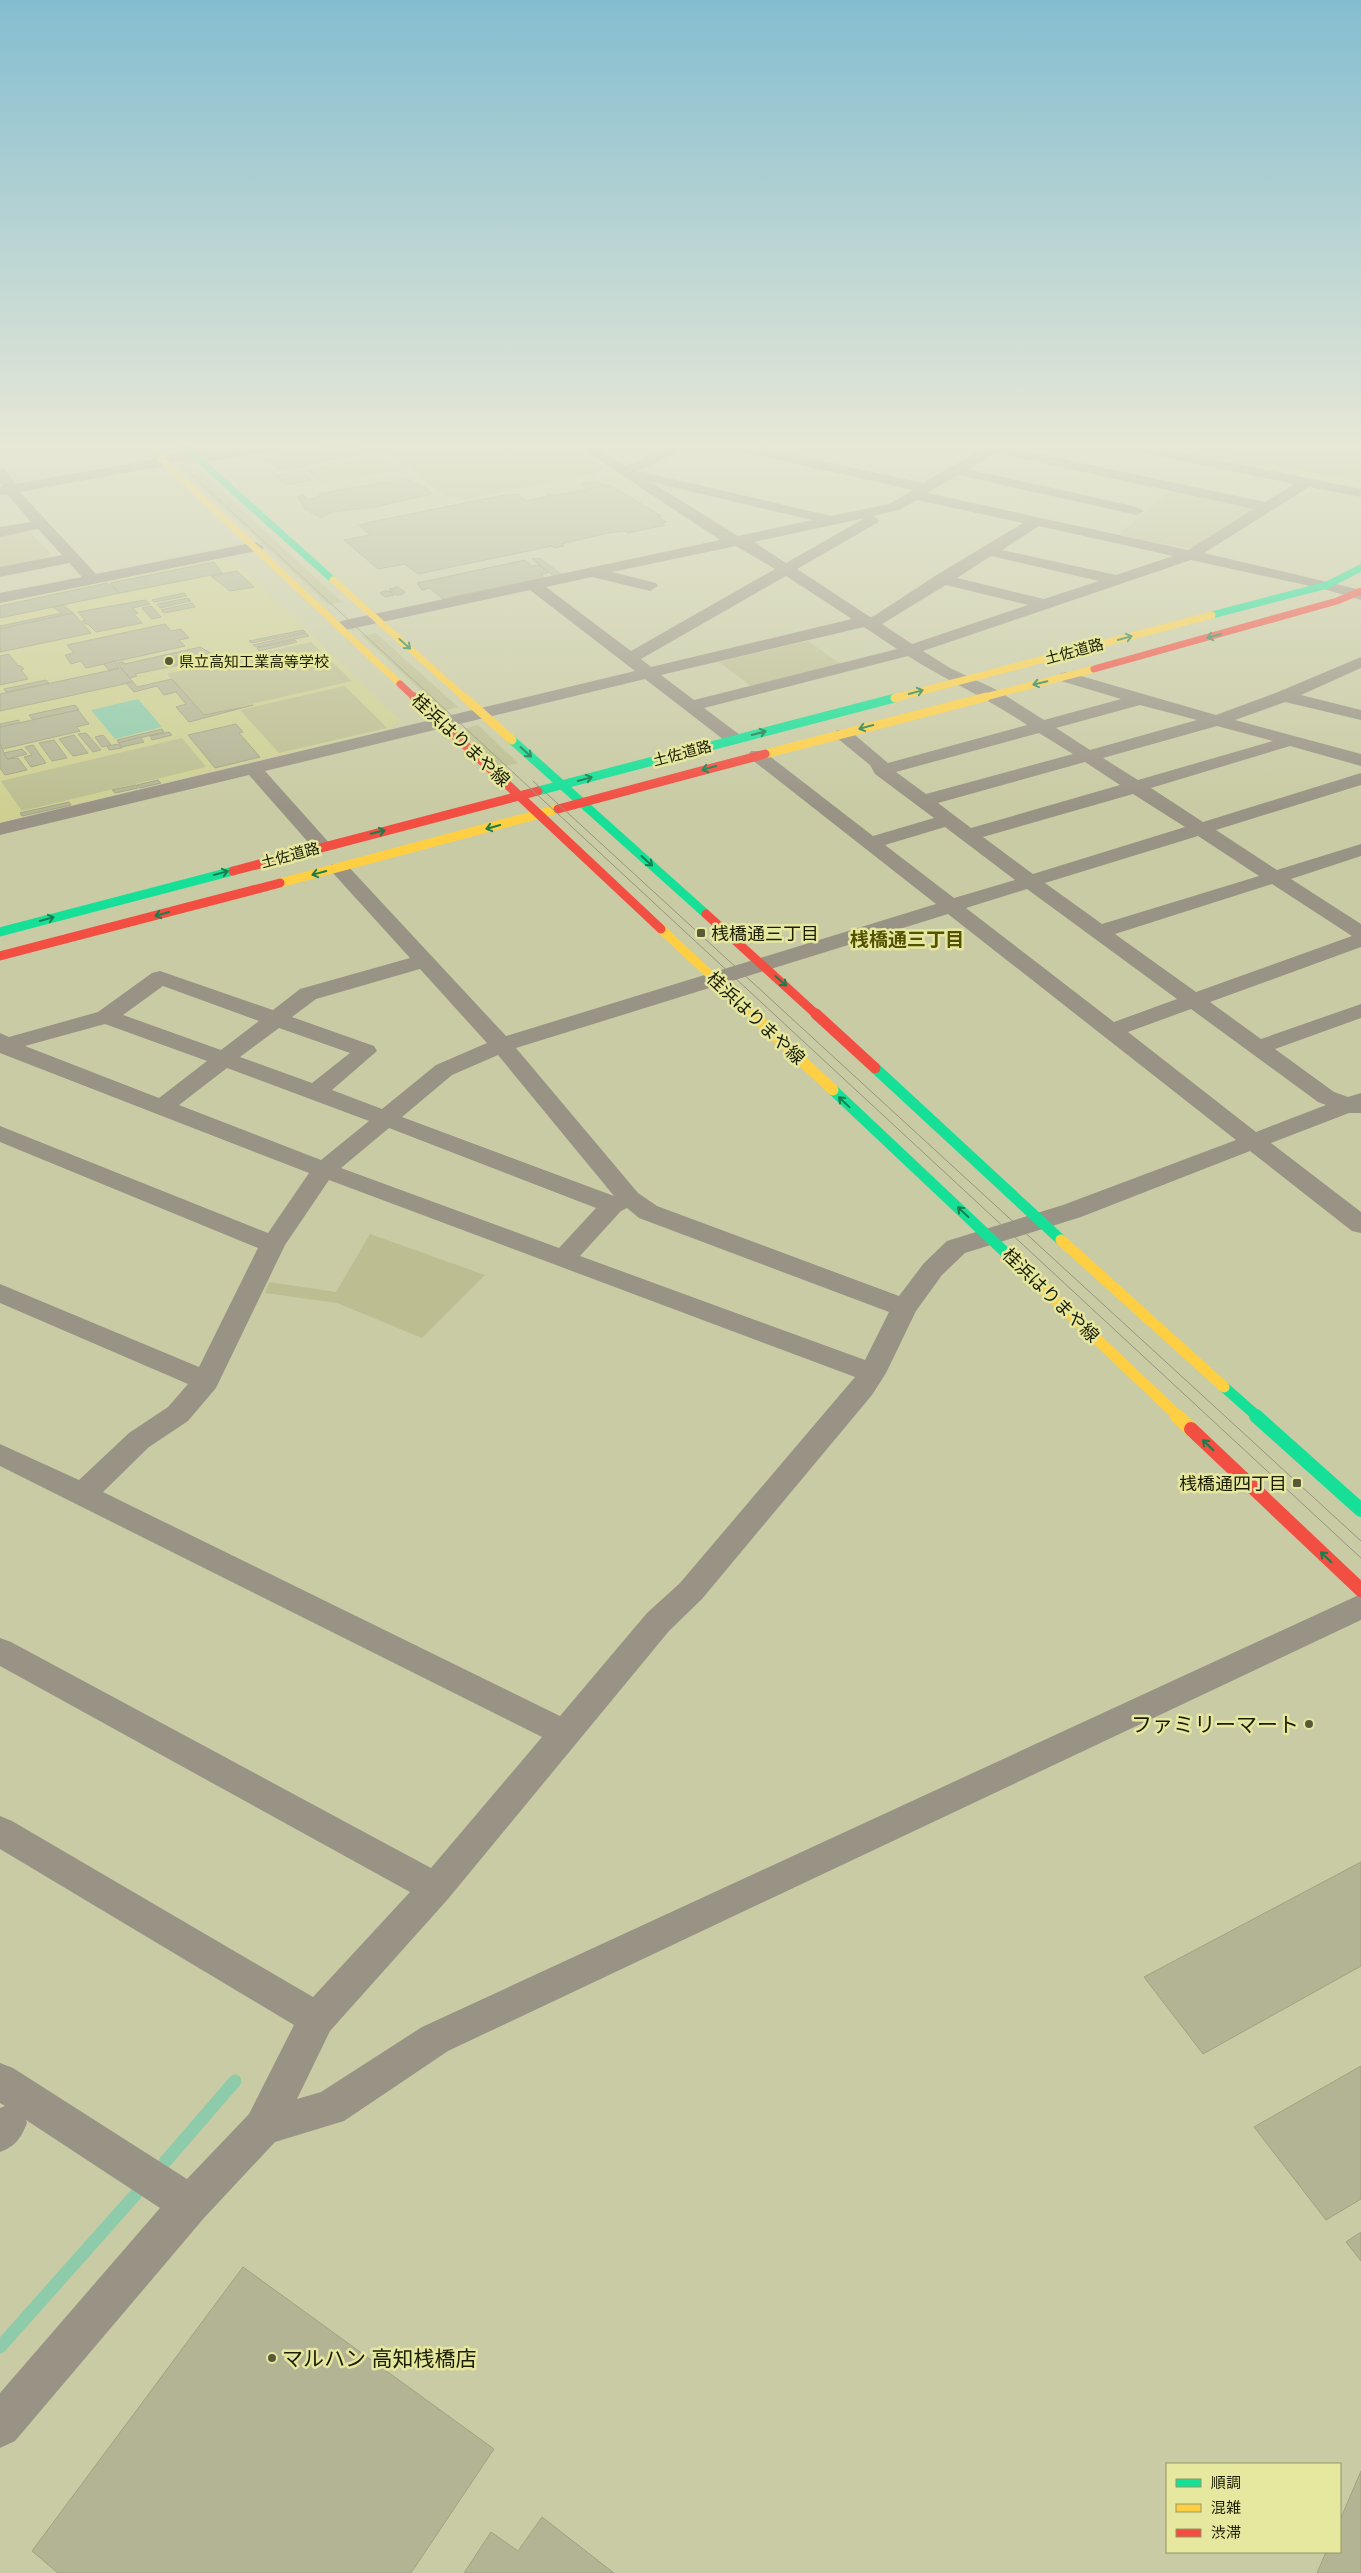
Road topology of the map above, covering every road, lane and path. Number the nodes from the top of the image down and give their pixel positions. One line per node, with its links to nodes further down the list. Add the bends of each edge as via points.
1 (20, 568): 15 (street)
2 (82, 568): 17 (street)
3 (148, 568): 17 (street)
4 (278, 568): 28 (main road, 桂浜はりまや線)
5 (322, 568): 26 (main road, 桂浜はりまや線)
6 (611, 568): 16 (street)
7 (784, 568): 14 (street)
8 (790, 568): 14 (street)
9 (959, 568): 18 (street)
10 (1066, 568): 19 (street)
11 (1154, 568): 19 (street)
12 (1248, 568): 21 (street)
13 (1361, 568): 21 (main road, 土佐道路)
14 (787, 570): 27 (street); 30 (street)
15 (0, 572)
16 (593, 572): 20 (street); 22 (street)
17 (92, 579): 24 (street)
18 (941, 579): 25 (street); 27 (street, via 879,620)
19 (1117, 580): 25 (street)
20 (534, 585): 26 (street); 30 (street)
21 (1327, 585): 23 (street); 36 (main road, 土佐道路, one-way to 21)
22 (650, 586)
23 (1359, 593): 35 (main road, 土佐道路, one-way to 35)
24 (0, 598)
25 (1044, 604): 29 (street)
26 (377, 619): 28 (street); 41 (main road, 桂浜はりまや線, one-way to 41)
27 (865, 622): 29 (street); 33 (street)
28 (340, 626): 44 (main road, 桂浜はりまや線)
29 (911, 650): 36 (street); 40 (street)
30 (629, 658): 33 (street)
31 (1361, 662): 32 (street)
32 (1340, 670): 34 (street); 38 (street)
33 (648, 673): 40 (street); 41 (street)
34 (1361, 675)
35 (1067, 677): 37 (main road, 土佐道路, one-way to 37); 39 (street, via 1080,684)
36 (962, 680): 37 (street); 47 (main road, 土佐道路, one-way to 36)
37 (991, 694): 45 (street); 46 (main road, 土佐道路, one-way to 46)
38 (1284, 696): 42 (street); 43 (street)
39 (1139, 700): 43 (street); 45 (street)
40 (690, 706): 47 (street)
41 (482, 713): 44 (street); 55 (main road, 桂浜はりまや線, one-way to 55)
42 (1361, 715)
43 (1214, 720): 48 (street); 49 (street)
44 (443, 722): 52 (street); 57 (main road, 桂浜はりまや線)
45 (1043, 726): 49 (street); 53 (street)
46 (843, 734): 50 (main road, 土佐道路); 53 (street, via 878,762)
47 (734, 739): 55 (main road, 土佐道路, one-way to 47)
48 (1288, 740): 51 (street); 56 (street, via 1278,746)
49 (1087, 755): 56 (street); 58 (street)
50 (757, 756): 59 (main road, 土佐道路, one-way to 59); 65 (street)
51 (1361, 760)
52 (253, 768): 63 (street); 66 (street)
53 (882, 770): 58 (street)
54 (1361, 779): 62 (street)
55 (562, 785): 57 (main road, 土佐道路); 59 (main road, 桂浜はりまや線)
56 (1137, 787): 62 (street); 64 (street)
57 (521, 796): 60 (main road, 桂浜はりまや線); 66 (main road, 土佐道路, one-way to 57)
58 (924, 801): 61 (street)
59 (581, 802): 60 (main road, 土佐道路); 78 (main road, 桂浜はりまや線, one-way to 78)
60 (540, 814): 68 (main road, 土佐道路, one-way to 68); 79 (main road, 桂浜はりまや線)
61 (949, 820): 64 (street); 65 (street)
62 (1200, 827): 69 (street); 70 (street)
63 (0, 829)
64 (968, 835): 70 (street)
65 (869, 843): 71 (street)
66 (322, 846): 72 (main road, 土佐道路, one-way to 66)
67 (1361, 850): 69 (street)
68 (339, 868): 76 (main road, 土佐道路, one-way to 76); 77 (street)
69 (1276, 877): 73 (street); 74 (street)
70 (1029, 881): 71 (street); 73 (street)
71 (950, 907): 78 (street); 84 (street)
72 (0, 932)
73 (1100, 932): 80 (street)
74 (1361, 932)
75 (1361, 940): 80 (street)
76 (0, 956)
77 (426, 960): 83 (street, via 308,994); 86 (street)
78 (764, 965): 79 (street); 97 (main road, 桂浜はりまや線, one-way to 97)
79 (714, 980): 86 (street); 99 (main road, 桂浜はりまや線, one-way to 79)
80 (1193, 999): 84 (street); 87 (street)
81 (1361, 1011): 87 (street)
82 (106, 1017): 83 (street, via 160,978); 85 (street); 88 (street)
83 (277, 1019): 88 (street); 89 (street, via 366,1052)
84 (1111, 1030): 94 (street)
85 (1, 1044): 91 (street)
86 (502, 1045): 92 (street, via 444,1070); 96 (street)
87 (1259, 1047): 90 (street, via 1326,1097)
88 (224, 1059): 89 (street); 91 (street)
89 (315, 1092): 92 (street)
90 (1356, 1105): 94 (street)
91 (163, 1106): 95 (street)
92 (387, 1119): 95 (street); 96 (street)
93 (0, 1133): 100 (street)
94 (1253, 1140): 97 (street, via 1072,1211); 98 (street)
95 (324, 1170): 100 (street); 101 (street)
96 (621, 1202): 101 (street); 103 (street)
97 (1039, 1220): 99 (street); 108 (main road, 桂浜はりまや線)
98 (1361, 1224)
99 (988, 1236): 103 (street, via 956,1247); 109 (main road, 桂浜はりまや線, one-way to 99)
100 (273, 1244): 105 (street)
101 (564, 1258): 104 (street)
102 (0, 1293): 105 (street)
103 (904, 1308): 104 (street)
104 (872, 1373): 112 (street, via 775,1494 691,1591 658,1622)
105 (206, 1381): 107 (street, via 178,1414 139,1440)
106 (0, 1454): 107 (street)
107 (81, 1496): 112 (street)
108 (1361, 1510)
109 (1361, 1590)
110 (1361, 1606): 117 (street, via 434,2039 330,2108)
111 (0, 1651): 114 (street)
112 (564, 1733): 114 (street)
113 (0, 1831): 115 (street)
114 (436, 1888): 115 (street)
115 (318, 2019): 117 (street)
116 (0, 2081): 118 (street)
117 (263, 2127): 118 (street)
118 (190, 2204): 119 (street)
119 (0, 2426)

